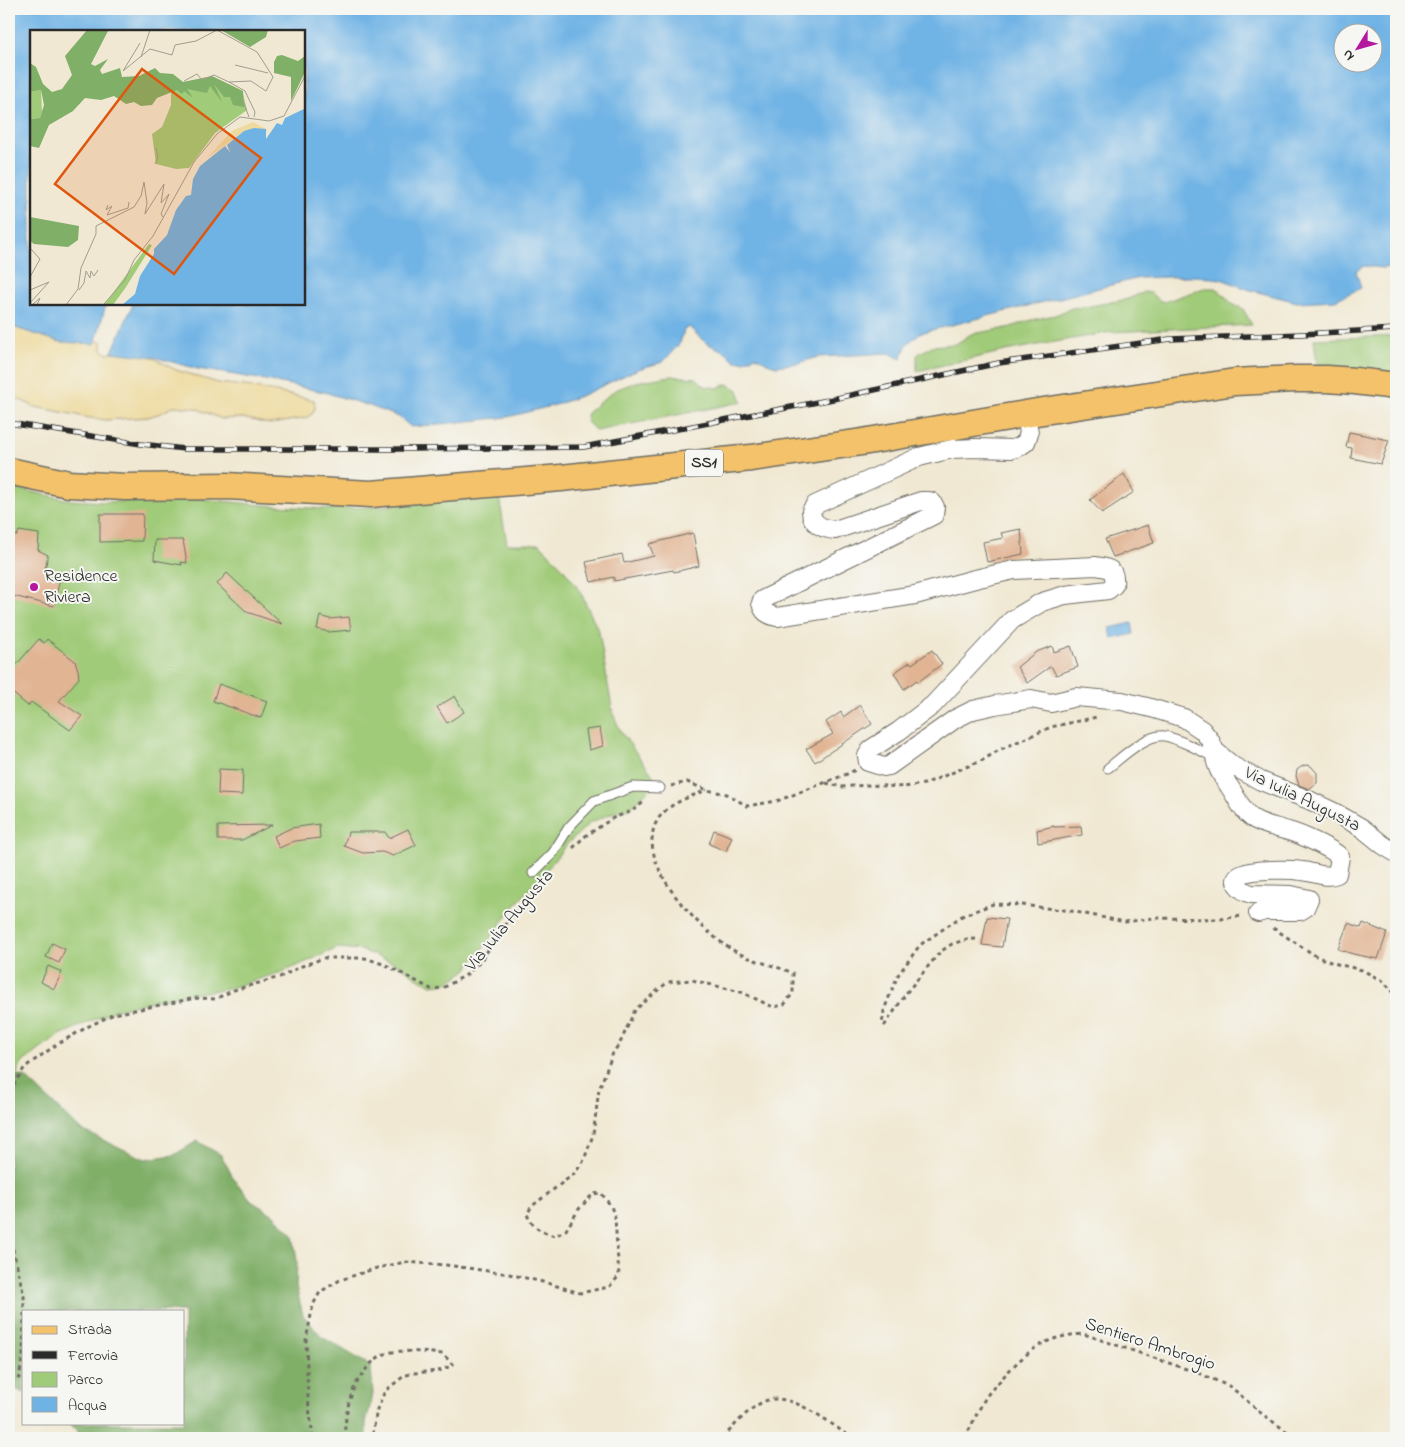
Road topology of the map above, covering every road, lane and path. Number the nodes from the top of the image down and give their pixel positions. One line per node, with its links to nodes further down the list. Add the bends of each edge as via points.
1 (1396, 386): 2 (main road, SS1, via 1327,379 1235,382)
2 (1026, 414): 3 (main road, SS1, via 751,458 371,494 227,486 69,484); 6 (street, via 1029,433 1026,442 1019,447 952,450 919,457 815,505 811,511 816,524 835,530 921,501 932,502 936,512 760,603 764,612 777,618 916,595 1014,570 1095,566 1111,570 1114,585 1108,590 1065,595 1042,602 1012,620 933,706 871,749 867,756)
3 (9, 471)
4 (1122, 701): 5 (street, Via Iulia Augusta, via 1184,718 1202,730 1214,746); 6 (street, Via Iulia Augusta, via 1076,698 1051,703 1031,699 973,710 889,766); 8 (path, via 1108,713 1051,727 924,784 841,787)
5 (1215, 754): 7 (lane, via 1164,736 1155,736); 12 (street, Via Iulia Augusta, via 1261,781 1309,800 1362,828); 15 (street, via 1223,778 1253,818 1332,850 1340,857 1337,874 1333,876 1283,870 1244,873 1236,884 1246,892 1309,898 1300,911)
6 (876, 765): 8 (path)
7 (1108, 768)
8 (826, 783): 10 (path, via 777,802 747,806 727,794)
9 (660, 788): 10 (path, via 687,782); 11 (path, via 632,811 613,818); 13 (lane, via 633,787 594,801 569,827)
10 (707, 790): 23 (path, via 683,799 663,813 652,839 658,865 673,893 710,934 747,957 794,973 793,993 784,1005 773,1007 741,992 692,980 668,982 635,1010 598,1089 593,1135 584,1160 575,1173 532,1206 527,1214 539,1230 554,1236 566,1230 593,1194 601,1193 615,1218 619,1276 609,1287 580,1293 509,1274 404,1262 340,1280 320,1292 313,1305 306,1340)
11 (573, 848)
12 (1396, 853)
13 (533, 874)
14 (546, 878): 18 (path, Via Iulia Augusta, via 507,922 480,962 466,976 443,988 431,989 386,965 365,958 324,958 280,978 234,990 215,999 196,998 114,1014 56,1045 25,1067)
15 (1258, 913): 16 (path, via 1220,919 1154,918 1125,922 1057,909 993,904 962,916 920,945 898,975 882,1024 885,1025 940,952 952,944); 17 (path, via 1269,926 1316,956 1362,970 1383,982)
16 (976, 939)
17 (1396, 995)
18 (9, 1092)
19 (9, 1233): 20 (path, via 24,1296)
20 (24, 1310)
21 (22, 1355): 22 (path, via 19,1378)
22 (9, 1377)
23 (313, 1438)
24 (344, 1438): 25 (path, via 351,1392 373,1360 389,1352 443,1354 453,1365 439,1371 404,1376 385,1391 377,1409)
25 (372, 1438)
26 (723, 1438): 27 (path, via 741,1418 768,1400 783,1400 802,1406)
27 (851, 1438)
28 (965, 1438): 29 (path, Sentiero Ambrogio, via 987,1396 1018,1363 1040,1345 1067,1335 1084,1334 1231,1387)
29 (1296, 1438)

